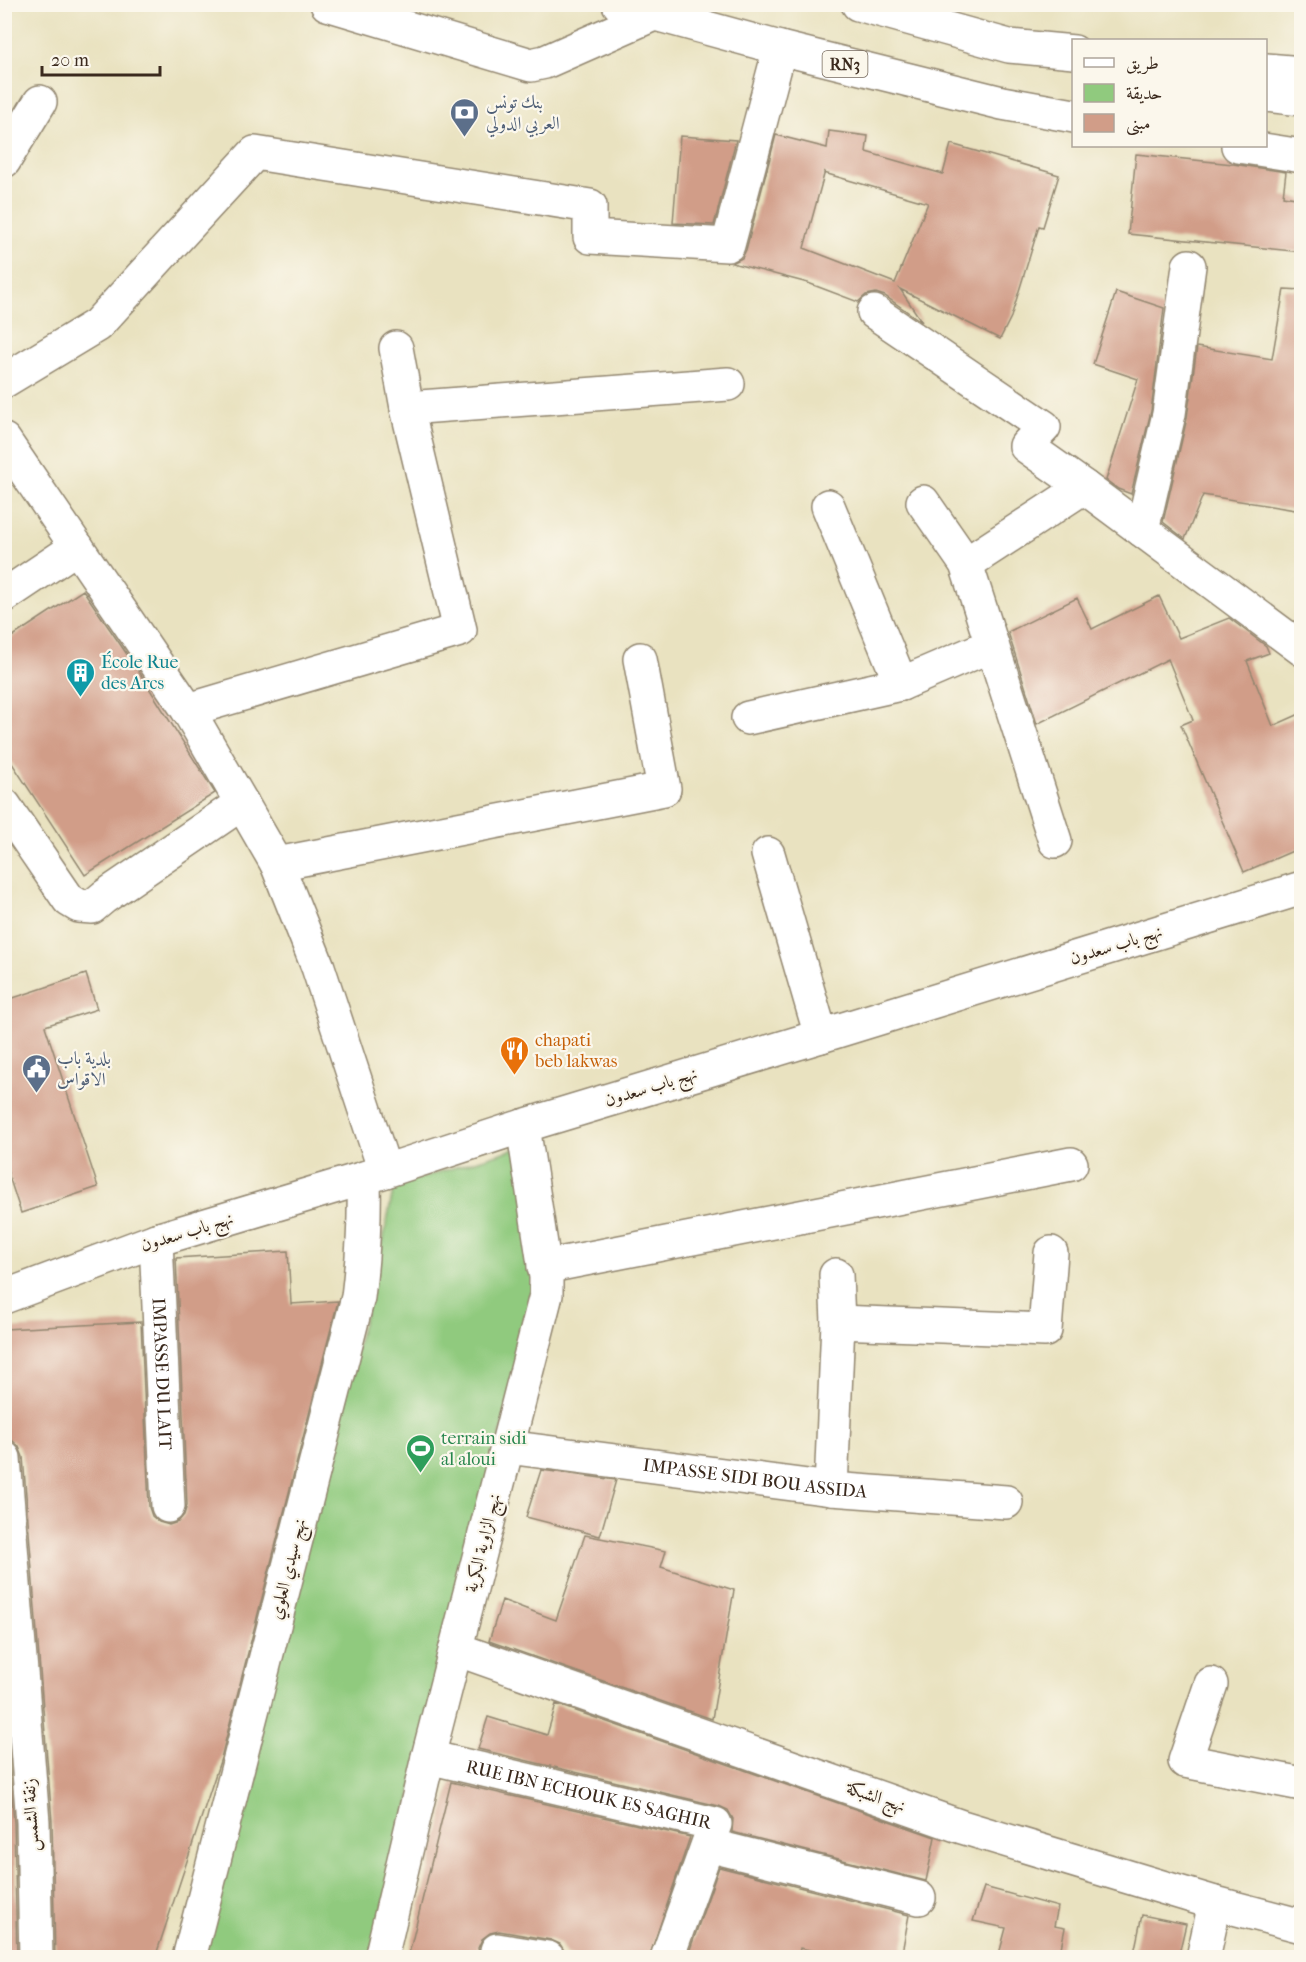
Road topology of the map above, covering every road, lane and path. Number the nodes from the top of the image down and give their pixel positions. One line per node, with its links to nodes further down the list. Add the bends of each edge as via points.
1 (327, 4): 4 (street, via 531,64 545,62)
2 (619, 4): 4 (street, RN3)
3 (858, 4): 5 (street)
4 (654, 14): 6 (street, RN3)
5 (1009, 46): 7 (street); 8 (street)
6 (780, 48): 14 (street, RN3, via 1002,103); 23 (street, via 728,245 590,237 590,206 255,153 96,325)
7 (1072, 52)
8 (1072, 67)
9 (1267, 70): 10 (street)
10 (1302, 73)
11 (1267, 95): 12 (street)
12 (1302, 99)
13 (40, 102): 19 (street)
14 (1072, 114)
15 (1267, 136): 16 (street)
16 (1302, 140)
17 (1244, 147): 18 (street)
18 (1302, 156)
19 (4, 161)
20 (1189, 266): 30 (street, via 1169,414)
21 (874, 312): 27 (street, via 1044,427 1026,446)
22 (396, 348): 25 (street)
23 (4, 381)
24 (729, 384): 25 (street)
25 (407, 408): 38 (street, via 460,630)
26 (4, 440): 31 (street, نهج سيدي العلوي)
27 (1084, 487): 30 (street); 32 (street)
28 (923, 502): 32 (street)
29 (828, 506): 37 (street)
30 (1142, 530): 34 (street)
31 (77, 547): 33 (street); 38 (street, نهج سيدي العلوي)
32 (966, 564): 35 (street)
33 (4, 596)
34 (1300, 643)
35 (992, 645): 37 (street); 42 (street)
36 (640, 659): 44 (street, via 664,789)
37 (901, 684): 39 (street)
38 (188, 710): 40 (street, نهج سيدي العلوي)
39 (748, 718)
40 (242, 803): 41 (street, via 92,907 69,900); 44 (street, نهج سيدي العلوي)
41 (7, 814)
42 (1055, 841)
43 (768, 854): 46 (street)
44 (277, 864): 49 (street, نهج سيدي العلوي, via 318,967)
45 (1299, 888): 46 (street, نهج باب سعدون)
46 (821, 1036): 47 (street, نهج باب سعدون)
47 (524, 1126): 49 (street, نهج باب سعدون); 52 (street, نهج الزاوية البكرية)
48 (1071, 1164): 52 (street)
49 (375, 1174): 50 (street, نهج باب سعدون); 71 (street, نهج سيدي العلوي, via 358,1297)
50 (156, 1240): 54 (street, نهج باب سعدون); 60 (street, IMPASSE DU LAIT)
51 (1051, 1253): 55 (street, via 1046,1330)
52 (544, 1267): 56 (street, نهج الزاوية البكرية, via 546,1295)
53 (836, 1275): 55 (street)
54 (4, 1297)
55 (838, 1322): 58 (street)
56 (507, 1447): 58 (street, IMPASSE SIDI BOU ASSIDA); 61 (street, نهج الزاوية البكرية)
57 (4, 1458): 70 (street, زنقة الشمس, via 33,1822)
58 (831, 1489): 59 (street, IMPASSE SIDI BOU ASSIDA)
59 (1006, 1502)
60 (168, 1506)
61 (456, 1649): 63 (street, نهج الزاوية البكرية); 67 (street, نهج الشبكة, via 962,1827)
62 (1211, 1684): 64 (street, via 1185,1761)
63 (428, 1757): 65 (street, RUE IBN ECHOUK ES SAGHIR, via 716,1824); 72 (street, نهج الزاوية البكرية)
64 (1302, 1784)
65 (708, 1845): 66 (street); 74 (street, RUE IBN ECHOUK ES SAGHIR)
66 (919, 1898)
67 (1215, 1902): 68 (street, نهج الشبكة); 75 (street)
68 (1300, 1917)
69 (497, 1950): 73 (street)
70 (36, 1958)
71 (189, 1958)
72 (381, 1958)
73 (548, 1958)
74 (667, 1958)
75 (1203, 1958)

